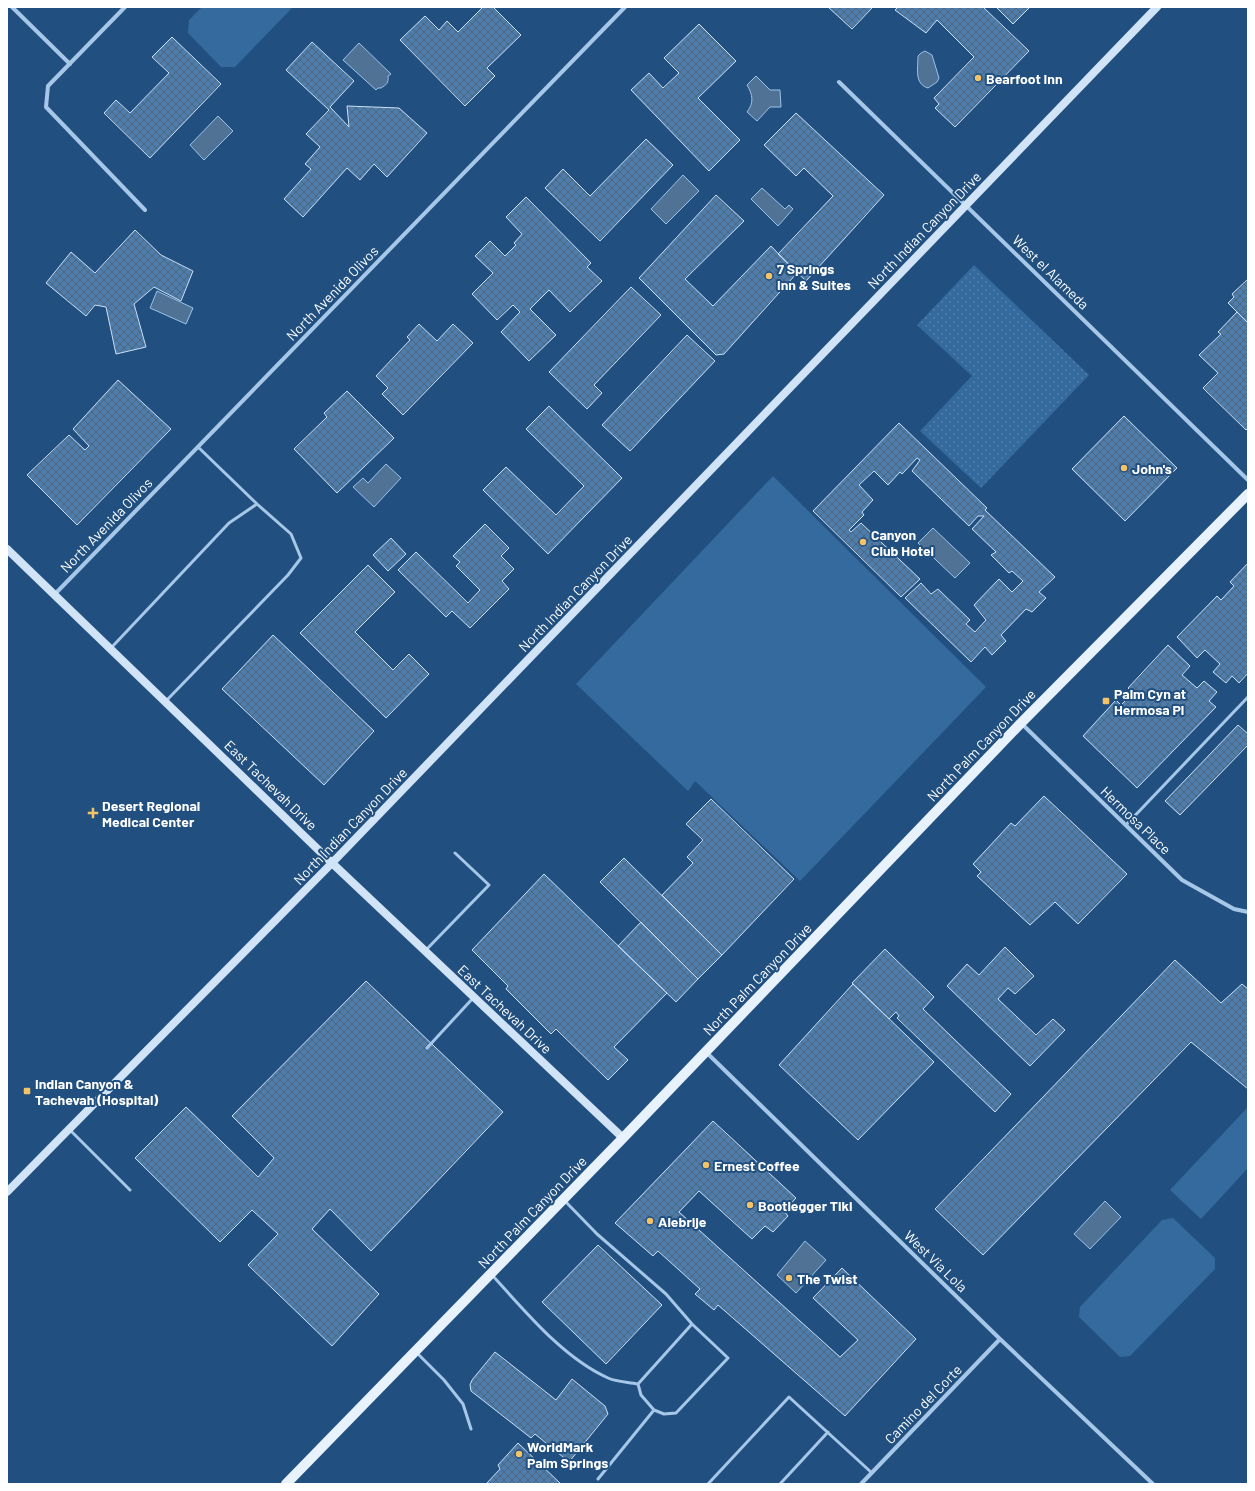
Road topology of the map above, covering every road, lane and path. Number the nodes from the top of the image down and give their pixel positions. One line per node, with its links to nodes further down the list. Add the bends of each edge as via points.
1 (12, 7): 5 (street)
2 (125, 7): 5 (street)
3 (625, 7): 9 (street, North Avenida Olivos)
4 (1157, 7): 7 (main road, North Indian Canyon Drive)
5 (70, 64): 8 (street, via 48,86 46,107)
6 (839, 82): 7 (street, West el Alameda)
7 (966, 205): 10 (street, West el Alameda); 21 (main road, North Indian Canyon Drive)
8 (144, 210)
9 (198, 447): 12 (lane); 14 (street, North Avenida Olivos)
10 (1248, 480)
11 (1248, 494): 18 (main road, North Palm Canyon Drive)
12 (257, 504): 15 (lane, via 230,523); 17 (lane, via 291,534 300,558 288,575)
13 (7, 549): 14 (main road, East Tachevah Drive)
14 (55, 594): 15 (main road, East Tachevah Drive)
15 (111, 648): 17 (main road, East Tachevah Drive)
16 (1248, 697): 19 (lane)
17 (166, 701): 21 (main road, East Tachevah Drive)
18 (1021, 723): 19 (street, Hermosa Place); 26 (main road, North Palm Canyon Drive)
19 (1126, 825): 22 (street, Hermosa Place, via 1182,880 1234,909)
20 (455, 853): 23 (lane, via 489,885)
21 (332, 863): 23 (main road, East Tachevah Drive); 27 (main road, North Indian Canyon Drive)
22 (1248, 912)
23 (425, 951): 24 (main road, East Tachevah Drive)
24 (474, 997): 25 (lane); 28 (main road, East Tachevah Drive)
25 (427, 1048)
26 (706, 1052): 28 (main road, North Palm Canyon Drive); 34 (street, West Via Lola)
27 (69, 1129): 29 (lane); 30 (main road, North Indian Canyon Drive)
28 (623, 1138): 31 (main road, North Palm Canyon Drive)
29 (130, 1190)
30 (7, 1192)
31 (563, 1199): 32 (main road, North Palm Canyon Drive); 33 (lane, via 597,1234 666,1294)
32 (491, 1274): 35 (main road, North Palm Canyon Drive); 36 (lane, via 534,1322 577,1360 609,1379)
33 (692, 1324): 36 (lane); 37 (lane, via 728,1358 676,1414 664,1414)
34 (1000, 1339): 40 (street, Camino del Corte); 46 (street, West Via Lola)
35 (416, 1351): 38 (lane, via 463,1404); 42 (main road, North Palm Canyon Drive)
36 (638, 1384): 37 (lane, via 641,1395)
37 (654, 1410): 41 (lane)
38 (471, 1429)
39 (828, 1432): 40 (lane); 43 (lane, via 789,1397); 44 (lane)
40 (872, 1473): 45 (street, Camino del Corte)
41 (598, 1479)
42 (286, 1484)
43 (708, 1484)
44 (780, 1484)
45 (861, 1484)
46 (1153, 1484)

